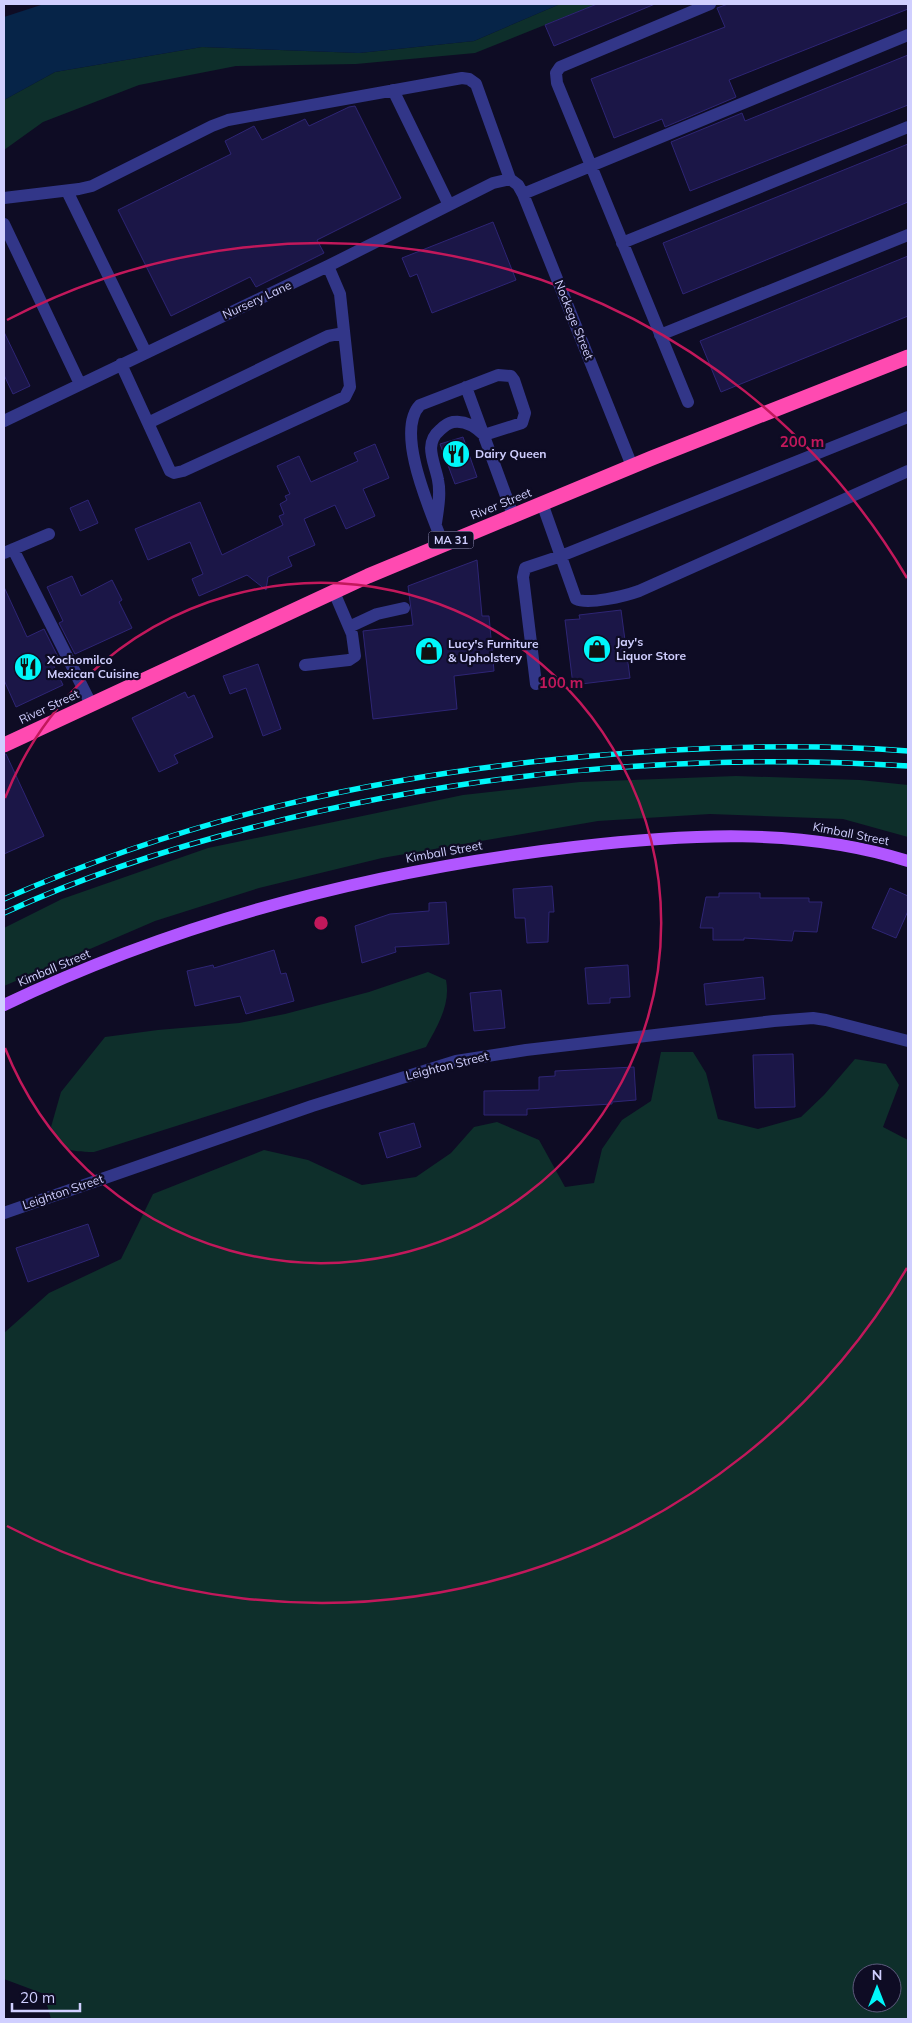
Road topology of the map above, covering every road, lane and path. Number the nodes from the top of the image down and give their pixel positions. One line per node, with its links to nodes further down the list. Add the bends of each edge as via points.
1 (710, 4): 5 (street, via 557,69 557,83)
2 (908, 35): 5 (street)
3 (393, 90): 6 (street, via 462,78 473,81); 7 (street, via 220,122 92,186); 10 (street)
4 (908, 127): 13 (street)
5 (590, 166): 8 (street); 13 (street)
6 (510, 179): 8 (street, Nockege Street); 10 (street, Nursery Lane, via 493,183)
7 (67, 191): 9 (street); 17 (street)
8 (524, 194): 27 (street, Nockege Street)
9 (4, 198)
10 (449, 205): 14 (street, Nursery Lane)
11 (4, 224): 20 (street)
12 (908, 235): 16 (street)
13 (622, 243): 16 (street)
14 (328, 266): 15 (street, via 339,290); 17 (street, Nursery Lane)
15 (344, 333): 25 (street, via 328,336); 25 (street, via 350,387 345,397 184,471 174,473 170,470)
16 (660, 335): 22 (street)
17 (146, 353): 19 (street, Nursery Lane)
18 (908, 358): 27 (highway, River Street / MA 31)
19 (121, 364): 20 (street, Nursery Lane); 25 (street)
20 (80, 384): 24 (street, Nursery Lane)
21 (466, 387): 26 (street); 26 (street, via 498,374 506,374 514,380 525,414 522,422); 31 (street, via 420,405 413,416 415,462)
22 (688, 402)
23 (908, 417): 35 (street)
24 (4, 421)
25 (148, 422)
26 (484, 435): 30 (street); 31 (street, via 470,424 457,422 448,423 432,439 431,455 439,481)
27 (632, 466): 29 (highway, River Street / MA 31)
28 (908, 472): 35 (street, via 628,595 576,599)
29 (542, 503): 30 (highway, River Street / MA 31); 35 (street)
30 (513, 515): 33 (highway, River Street / MA 31)
31 (436, 523): 33 (street)
32 (50, 534): 34 (street)
33 (443, 544): 36 (highway, River Street / MA 31)
34 (9, 551): 41 (street)
35 (561, 556): 40 (street, via 531,565 523,572)
36 (334, 592): 38 (street); 41 (highway, River Street / MA 31)
37 (404, 608): 38 (street, via 377,614)
38 (349, 626): 39 (street, via 355,656 352,659)
39 (306, 665)
40 (536, 684)
41 (91, 704): 42 (highway, River Street / MA 31)
42 (4, 743)
43 (908, 861): 44 (main road, Kimball Street, via 831,843 746,835 604,844 465,862 355,883 210,924 74,973)
44 (4, 1005)
45 (908, 1041): 46 (street, Leighton Street, via 813,1018 484,1055 312,1106)
46 (4, 1213)

